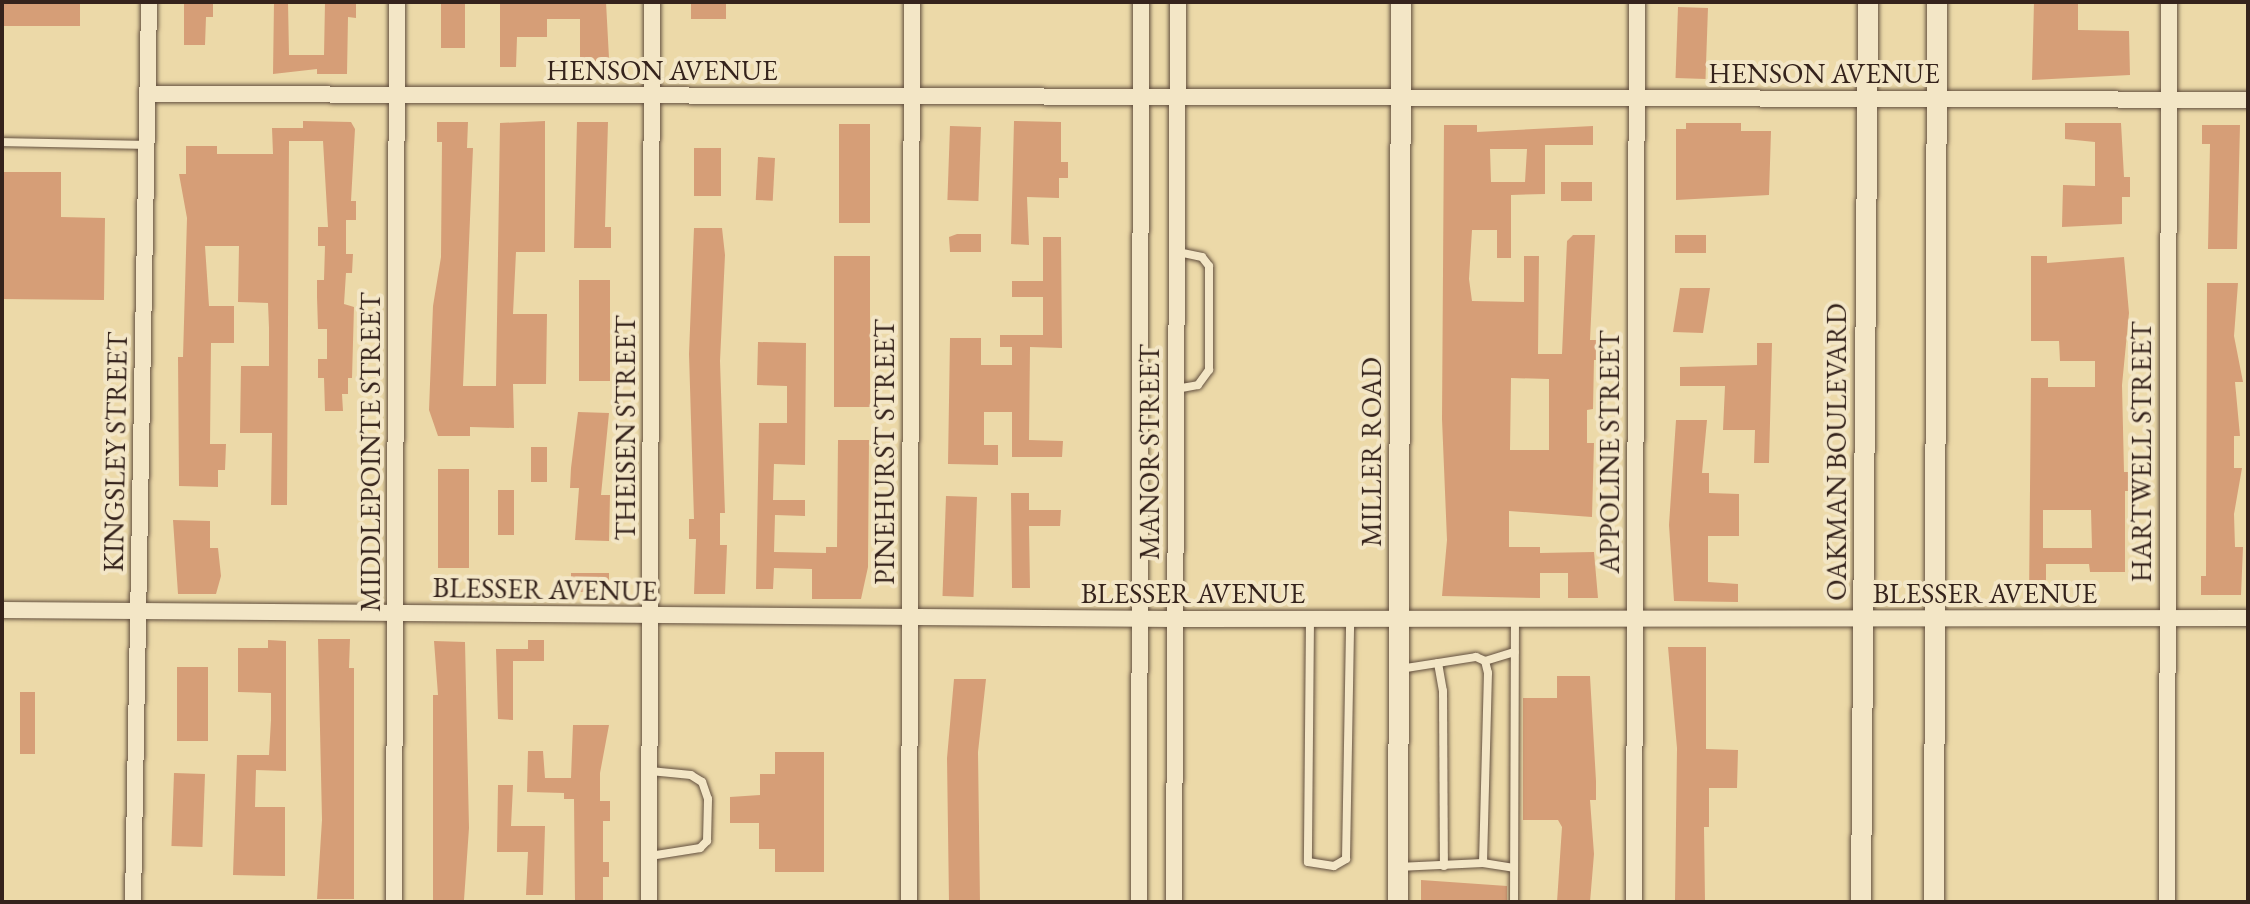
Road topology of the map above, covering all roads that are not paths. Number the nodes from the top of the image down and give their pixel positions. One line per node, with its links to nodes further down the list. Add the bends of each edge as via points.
1 (149, 2): 12 (street, KINGSLEY STREET)
2 (397, 2): 13 (street, MIDDLEPOINTE STREET)
3 (652, 2): 14 (street, THEISEN STREET)
4 (912, 2): 15 (street, PINEHURST STREET)
5 (1141, 2): 16 (street, MANOR STREET)
6 (1178, 2): 17 (street, MANOR STREET)
7 (1401, 2): 19 (street, MILLER ROAD)
8 (1637, 2): 20 (street, APPOLINE STREET)
9 (1868, 2): 18 (street, OAKMAN BOULEVARD)
10 (1937, 2): 21 (street)
11 (2169, 2): 22 (street, HARTWELL STREET)
12 (147, 94): 13 (street, HENSON AVENUE); 25 (street, KINGSLEY STREET)
13 (397, 95): 14 (street, HENSON AVENUE); 30 (street, MIDDLEPOINTE STREET)
14 (652, 96): 15 (street, HENSON AVENUE); 31 (street, THEISEN STREET)
15 (911, 98): 16 (street, HENSON AVENUE); 32 (street, PINEHURST STREET)
16 (1142, 98): 17 (street, HENSON AVENUE); 35 (street, MANOR STREET)
17 (1177, 98): 19 (street, HENSON AVENUE); 26 (street, MANOR STREET)
18 (1866, 98): 20 (street, HENSON AVENUE); 21 (street, HENSON AVENUE); 43 (street, OAKMAN BOULEVARD)
19 (1401, 99): 20 (street, HENSON AVENUE); 39 (street, MILLER ROAD)
20 (1637, 99): 41 (street, APPOLINE STREET)
21 (1937, 99): 22 (street, HENSON AVENUE); 42 (street)
22 (2168, 99): 23 (street, HENSON AVENUE); 33 (street, HARTWELL STREET)
23 (2248, 100)
24 (2, 142): 25 (lane)
25 (146, 145): 29 (street, KINGSLEY STREET)
26 (1176, 251): 27 (street, MANOR STREET); 27 (lane, via 1208,261 1209,326 1205,379)
27 (1175, 389): 36 (street, MANOR STREET)
28 (2, 610): 29 (street, BLESSER AVENUE)
29 (138, 611): 30 (street, BLESSER AVENUE); 54 (street, KINGSLEY STREET)
30 (395, 614): 31 (street, BLESSER AVENUE); 55 (street, MIDDLEPOINTE STREET)
31 (650, 616): 32 (street, BLESSER AVENUE); 48 (street, THEISEN STREET)
32 (909, 618): 35 (street, BLESSER AVENUE); 57 (street, PINEHURST STREET)
33 (2167, 618): 34 (street, BLESSER AVENUE); 42 (street, BLESSER AVENUE); 65 (street, HARTWELL STREET)
34 (2248, 618)
35 (1140, 619): 36 (street, BLESSER AVENUE); 58 (street, MANOR STREET)
36 (1174, 619): 37 (street, BLESSER AVENUE); 59 (street, MANOR STREET)
37 (1310, 619): 38 (street, BLESSER AVENUE); 38 (lane, via 1308,862 1334,866 1346,859)
38 (1350, 619): 39 (street, BLESSER AVENUE)
39 (1398, 619): 40 (street, BLESSER AVENUE); 47 (street, MILLER ROAD)
40 (1515, 619): 41 (street, BLESSER AVENUE); 44 (lane)
41 (1635, 619): 43 (street, BLESSER AVENUE); 62 (street, APPOLINE STREET)
42 (1937, 619): 43 (street, BLESSER AVENUE); 64 (street)
43 (1863, 620): 63 (street, OAKMAN BOULEVARD)
44 (1515, 652): 45 (lane); 53 (lane)
45 (1485, 661): 46 (lane, via 1456,656); 50 (lane)
46 (1438, 663): 47 (lane); 51 (lane, via 1443,691)
47 (1398, 669): 52 (street, MILLER ROAD)
48 (650, 771): 49 (street, THEISEN STREET); 49 (lane, via 691,775 702,782 708,799 707,841 684,855)
49 (650, 856): 56 (street, THEISEN STREET)
50 (1483, 863): 51 (lane); 53 (lane)
51 (1444, 866): 52 (lane)
52 (1398, 867): 60 (street, MILLER ROAD)
53 (1514, 868): 61 (lane)
54 (133, 902)
55 (394, 902)
56 (649, 902)
57 (909, 902)
58 (1139, 902)
59 (1174, 902)
60 (1398, 902)
61 (1514, 902)
62 (1634, 902)
63 (1861, 902)
64 (1934, 902)
65 (2167, 902)

